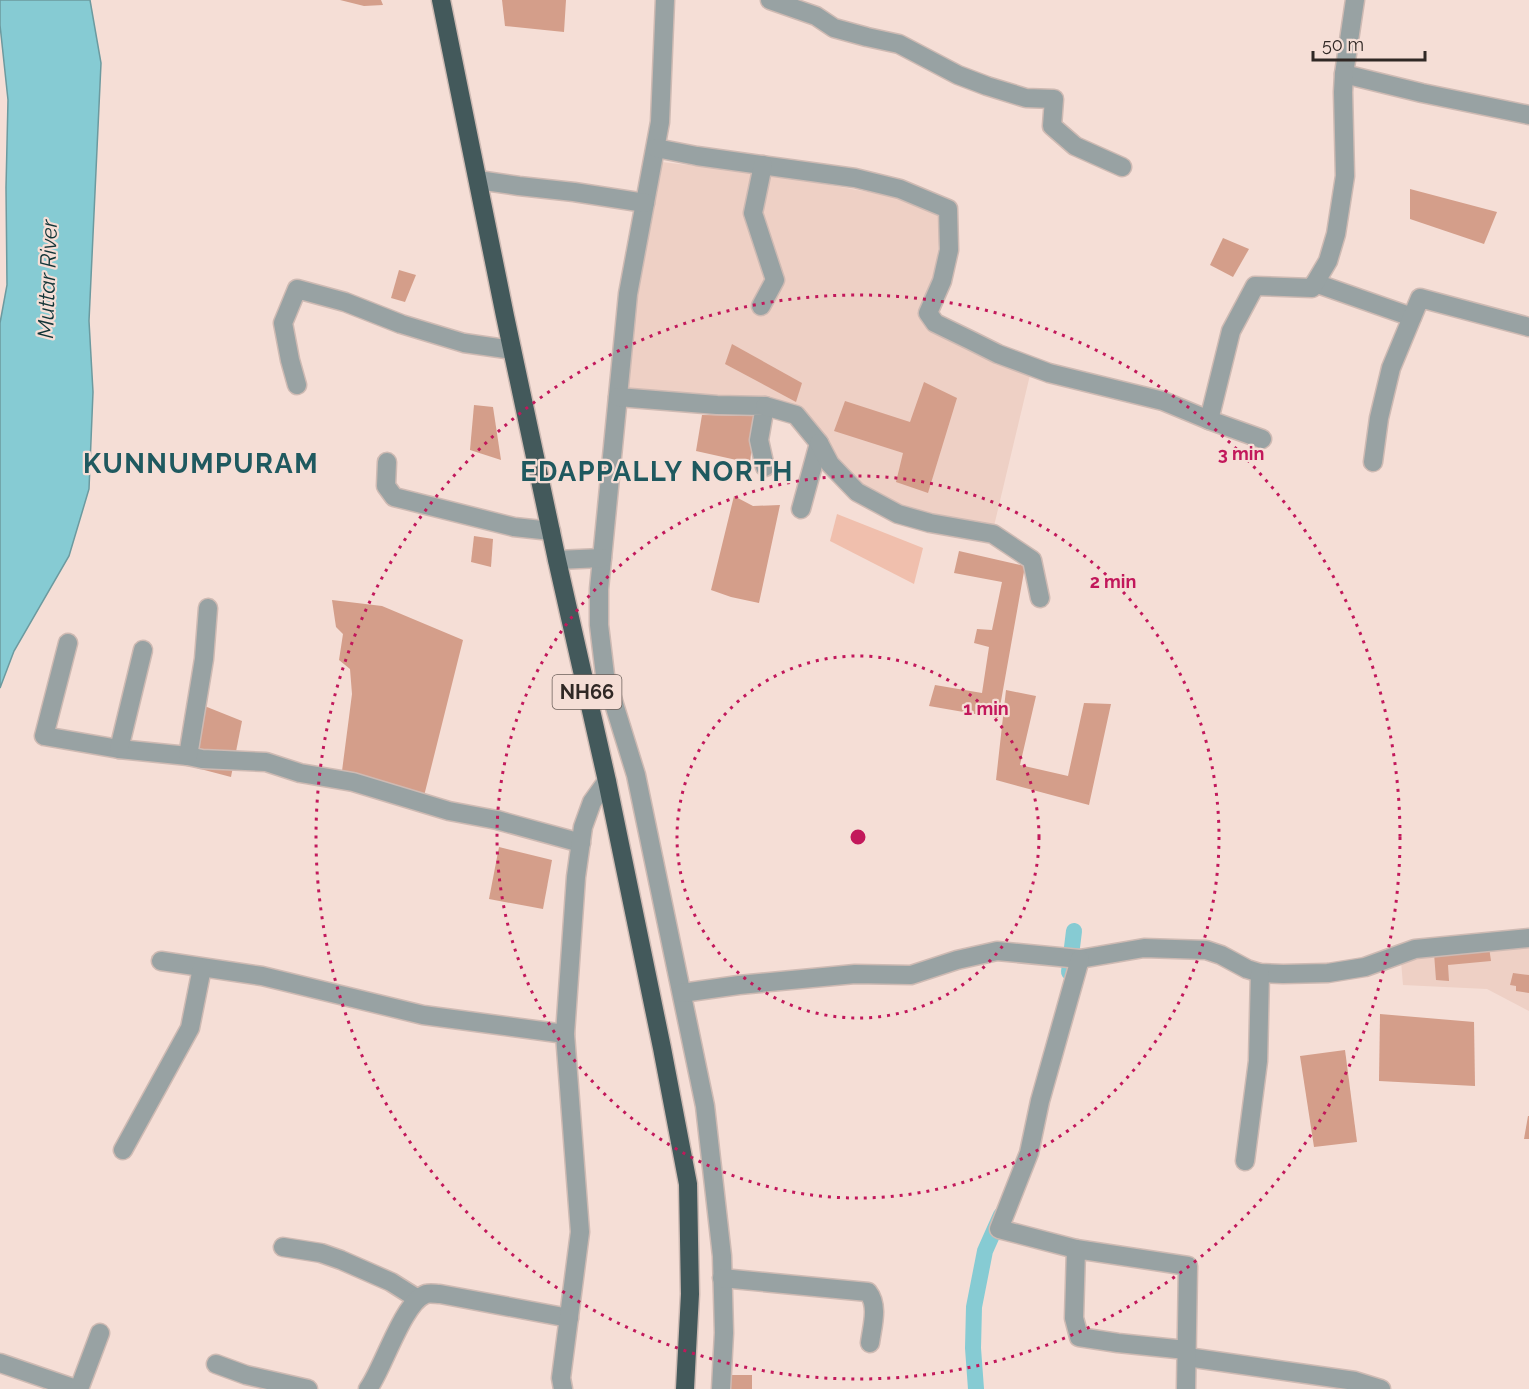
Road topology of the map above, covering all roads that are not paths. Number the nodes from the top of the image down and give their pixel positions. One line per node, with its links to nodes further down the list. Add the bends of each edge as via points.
1 (441, 0): 10 (highway, NH66)
2 (665, 0): 7 (street)
3 (770, 0): 9 (street, via 816,16 834,28 899,44 987,86 1026,98 1054,99 1052,126 1075,146)
4 (1355, 0): 5 (street)
5 (1344, 74): 6 (street); 12 (street, via 1345,176 1336,234 1328,261)
6 (1529, 115)
7 (656, 148): 8 (street); 11 (street)
8 (763, 165): 13 (street, via 753,213 775,280); 20 (street, via 855,178 900,189 948,208 949,250 942,281 928,313 936,322 998,354 1049,373 1163,401)
9 (1122, 167)
10 (478, 180): 11 (street); 16 (highway, NH66)
11 (645, 203): 18 (street, via 628,294)
12 (1315, 283): 14 (street); 20 (street, via 1312,288 1255,286 1231,331)
13 (761, 306)
14 (1412, 317): 15 (street, via 1420,298); 24 (street, via 1391,368 1378,418)
15 (1529, 327)
16 (512, 350): 17 (street, via 464,343 297,289 283,323); 27 (highway, NH66)
17 (297, 385)
18 (618, 397): 19 (street); 28 (street)
19 (765, 406): 22 (street, via 796,415); 25 (street, via 759,440)
20 (1209, 420): 21 (street)
21 (1262, 439)
22 (819, 443): 26 (street); 30 (street, via 830,464 857,492 898,514 993,534 1032,560)
23 (387, 462): 27 (street, via 386,486 394,497 514,527)
24 (1373, 462)
25 (765, 467)
26 (801, 509)
27 (551, 531): 29 (highway, NH66)
28 (602, 558): 29 (street); 34 (street, via 599,625)
29 (557, 560): 35 (highway, NH66)
30 (1040, 598)
31 (208, 608): 37 (street)
32 (68, 643): 36 (street, via 44,736)
33 (143, 650): 36 (street)
34 (605, 675): 35 (street); 45 (street, via 636,775)
35 (583, 676): 38 (highway, NH66)
36 (119, 749): 37 (street)
37 (188, 756): 39 (street, via 266,762)
38 (607, 782): 39 (street, via 592,802); 63 (highway, NH66, via 688,1184 690,1294)
39 (581, 843): 46 (street)
40 (1529, 938): 44 (street, via 1414,949 1365,967 1328,973)
41 (1073, 958): 44 (street, via 1144,948 1206,950); 45 (street, via 997,951 911,975 855,974); 50 (street, via 1029,1153 999,1229)
42 (161, 961): 43 (street)
43 (202, 968): 46 (street, via 262,976 423,1015); 47 (street, via 190,1028)
44 (1260, 973): 48 (street, via 1258,1061)
45 (682, 993): 51 (street, via 705,1106)
46 (565, 1034): 53 (street, via 580,1232)
47 (123, 1150)
48 (1245, 1161)
49 (283, 1247): 52 (street, via 341,1260)
50 (1076, 1249): 56 (street, via 1074,1318 1079,1337); 56 (street, via 1188,1266)
51 (722, 1278): 55 (street, via 868,1292 874,1303); 64 (street)
52 (418, 1299): 53 (street, via 426,1294 440,1294); 61 (street, via 402,1321)
53 (569, 1318): 62 (street)
54 (100, 1334): 59 (street)
55 (870, 1343)
56 (1186, 1353): 65 (street); 66 (street, via 1355,1381)
57 (0, 1363): 59 (street)
58 (216, 1364): 60 (street)
59 (77, 1389)
60 (308, 1389)
61 (368, 1389)
62 (563, 1389)
63 (685, 1389)
64 (721, 1389)
65 (1186, 1389)
66 (1381, 1389)

